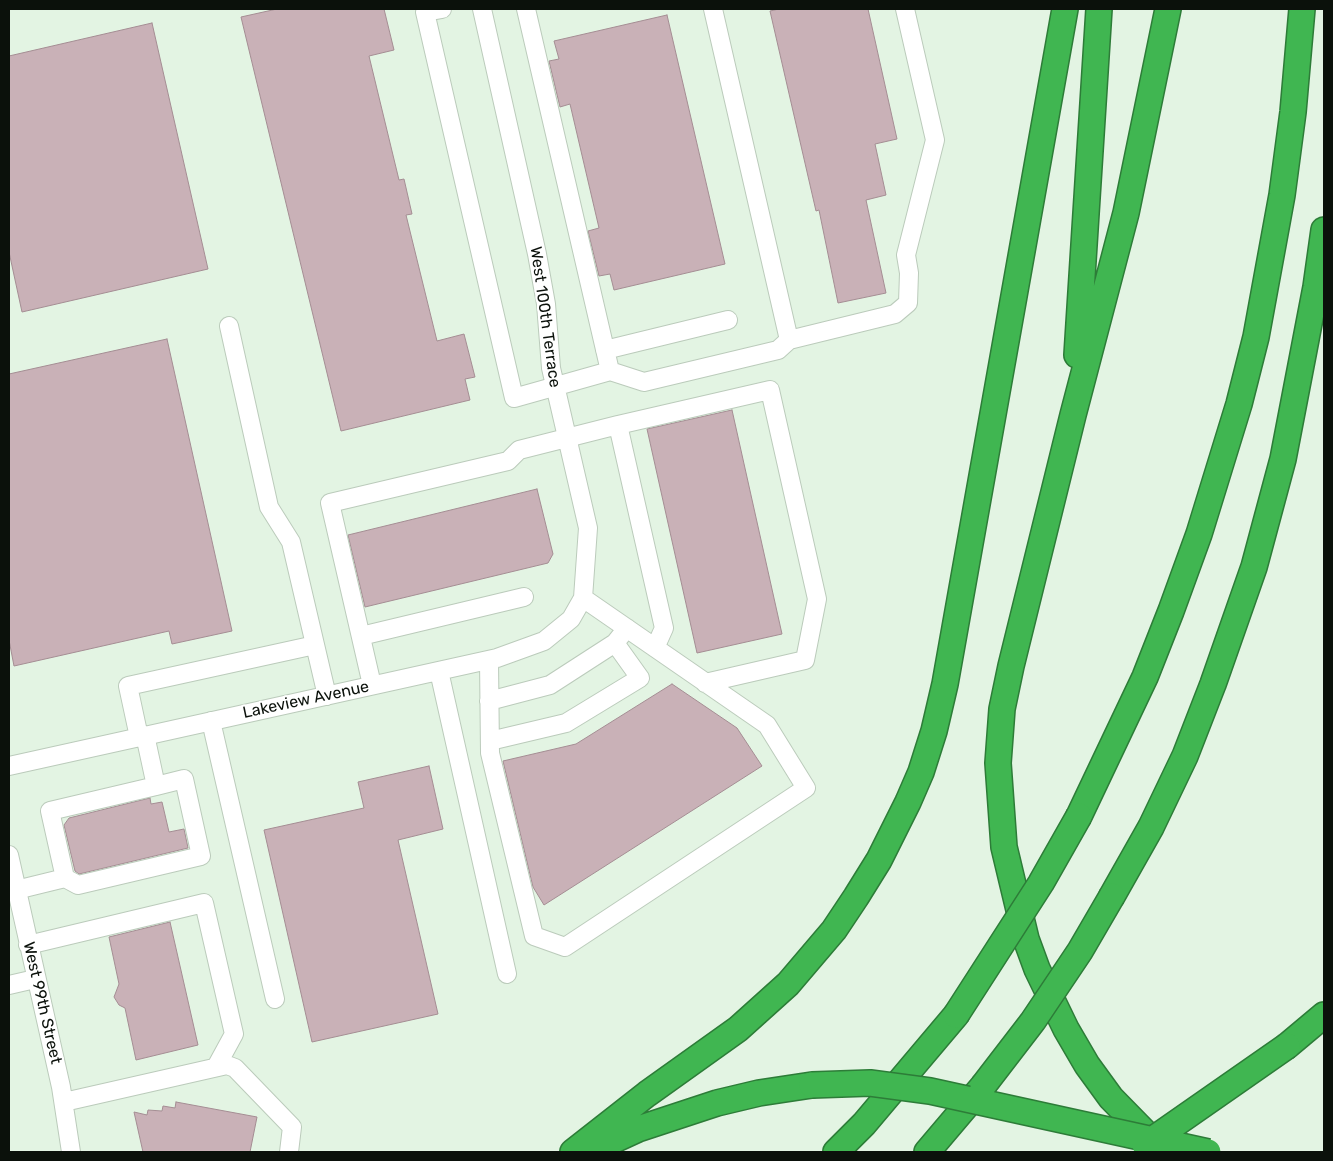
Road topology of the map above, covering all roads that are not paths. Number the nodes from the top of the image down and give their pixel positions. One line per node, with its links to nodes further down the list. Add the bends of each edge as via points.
1 (482, 9): 16 (street, West 100th Terrace, via 537,254)
2 (526, 9): 14 (street)
3 (713, 9): 13 (street)
4 (905, 9): 13 (street, via 935,140 906,255 908,302 895,314)
5 (1065, 9): 51 (highway, via 945,684 931,739 908,802 856,897 834,930 788,984 738,1029)
6 (1100, 9): 17 (highway)
7 (1168, 9): 17 (highway, via 1126,212)
8 (1302, 9): 53 (highway, bridge, via 1282,195 1256,337 1200,534 1172,612 1079,816 1041,883 956,1015 870,1117)
9 (430, 10): 16 (street, via 514,398)
10 (1324, 230): 54 (highway, bridge, via 1283,459 1254,566 1185,756 1152,827 1033,1021 984,1086)
11 (728, 320): 14 (street)
12 (229, 326): 25 (street, via 269,507 292,542)
13 (789, 340): 15 (street, via 778,350 644,382)
14 (605, 350): 15 (street)
15 (610, 371): 16 (street)
16 (555, 388): 19 (street, West 100th Terrace)
17 (1073, 415): 56 (highway, via 1002,709 998,793 1004,847 1026,940 1066,1028 1111,1098)
18 (618, 425): 19 (street); 26 (street, via 664,628); 29 (street, via 770,390 817,599 805,660)
19 (566, 437): 21 (street, West 100th Terrace, via 588,528); 23 (street, via 519,450 508,460 330,503)
20 (524, 597): 23 (street)
21 (583, 598): 22 (street); 27 (street, Lakeview Avenue, via 570,618 544,641)
22 (627, 628): 24 (street); 26 (street)
23 (361, 636): 30 (street)
24 (615, 644): 32 (street, via 550,685); 35 (street, via 640,678 566,723)
25 (315, 645): 31 (street); 34 (street, via 128,686)
26 (655, 648): 29 (street)
27 (488, 660): 28 (street, Lakeview Avenue); 32 (street)
28 (440, 671): 30 (street, Lakeview Avenue); 42 (street)
29 (705, 682): 35 (street, via 767,725 806,788 565,947 534,936 490,753)
30 (372, 685): 31 (street, Lakeview Avenue)
31 (326, 696): 33 (street, Lakeview Avenue)
32 (489, 700): 35 (street)
33 (211, 721): 34 (street, Lakeview Avenue); 45 (street)
34 (142, 736): 36 (street, Lakeview Avenue); 37 (street)
35 (490, 741)
36 (9, 766)
37 (156, 786): 39 (street, via 50,811); 39 (street, via 184,779 201,856 78,886)
38 (9, 855): 40 (street, West 99th Street)
39 (65, 878): 40 (street)
40 (16, 890): 41 (street, West 99th Street)
41 (28, 945): 43 (street, West 99th Street); 47 (street, via 204,903 234,1034)
42 (506, 974)
43 (35, 979): 44 (street); 48 (street, West 99th Street)
44 (9, 985)
45 (275, 999)
46 (1324, 1015): 55 (highway, bridge, via 1286,1046)
47 (216, 1067): 48 (street); 50 (street, via 227,1065 235,1068 292,1127)
48 (64, 1102): 49 (street, West 99th Street)
49 (71, 1152)
50 (289, 1152)
51 (573, 1152)
52 (588, 1152): 57 (highway, bridge, via 638,1129 717,1103 812,1085 870,1083 930,1090)
53 (836, 1152)
54 (927, 1152)
55 (1135, 1152)
56 (1163, 1152)
57 (1208, 1152)

